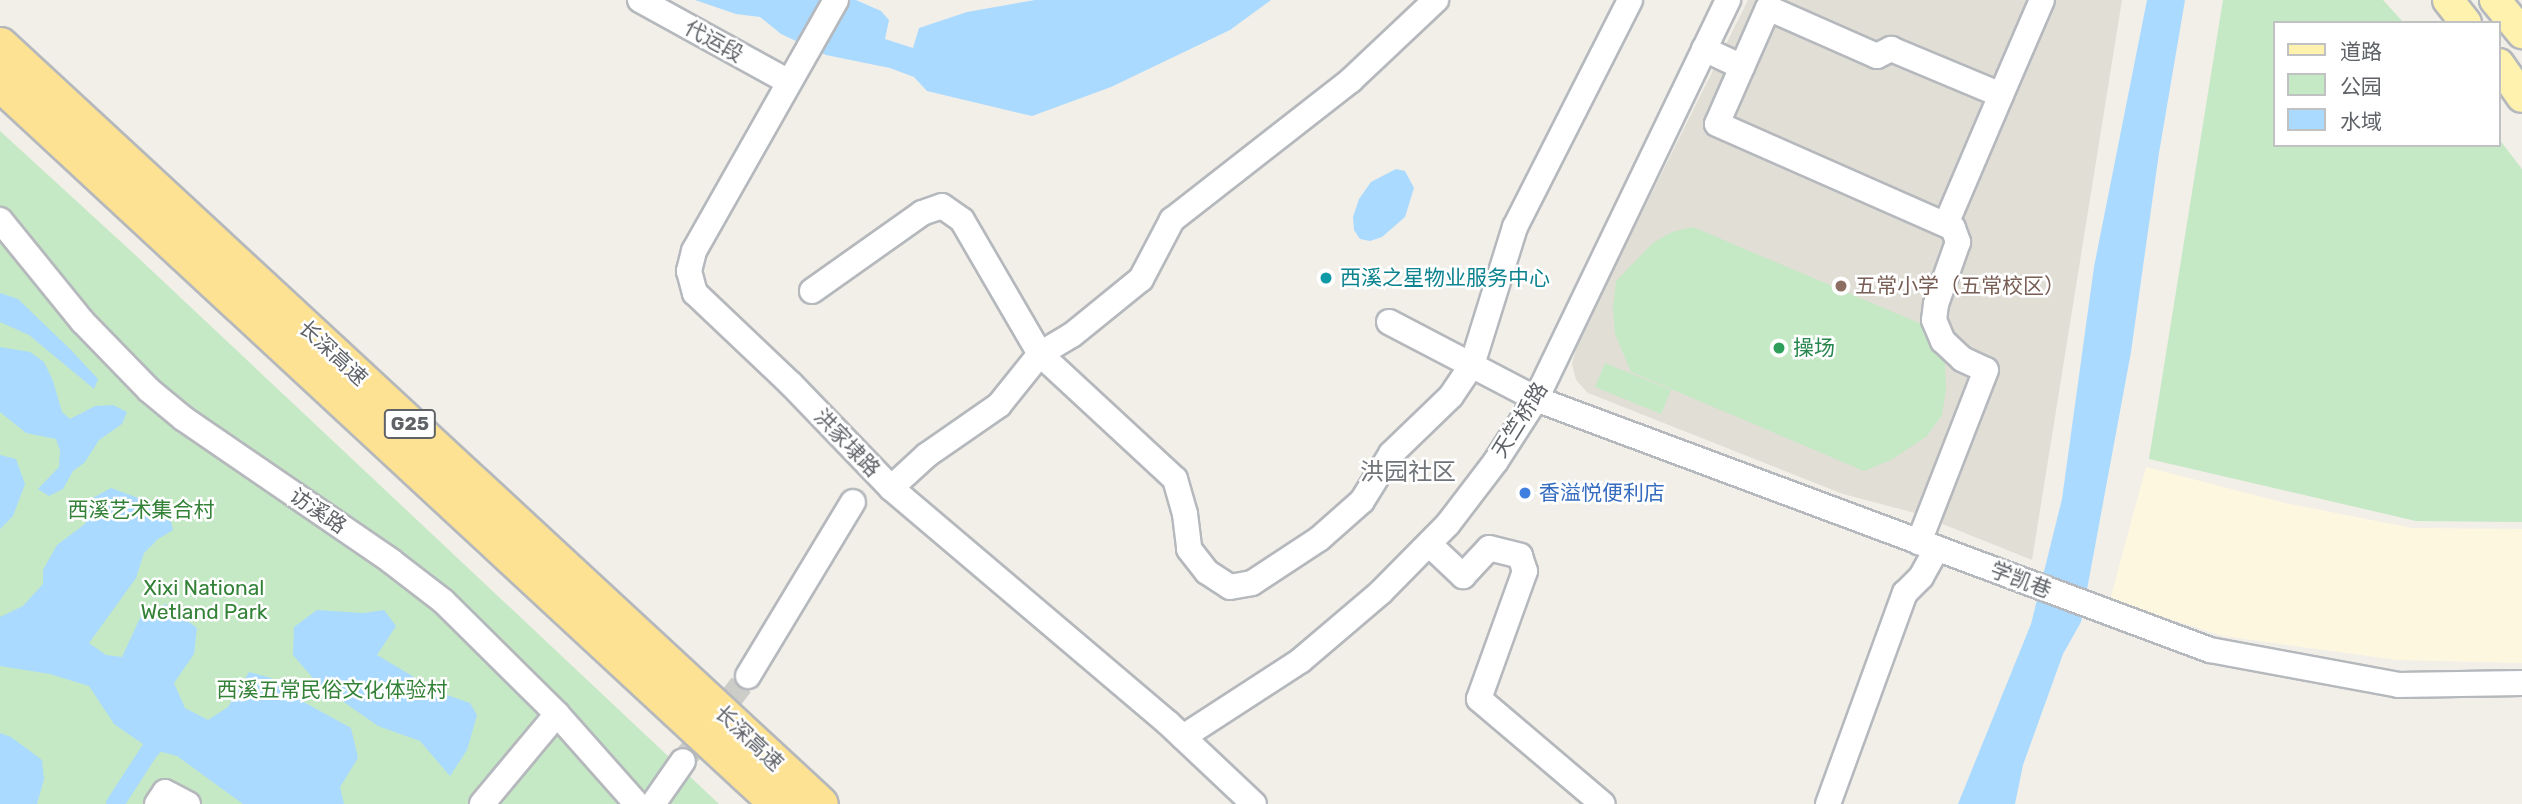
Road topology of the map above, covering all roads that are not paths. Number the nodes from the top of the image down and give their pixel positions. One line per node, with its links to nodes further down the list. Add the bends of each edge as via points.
1 (640, 0): 16 (street, 代运段)
2 (836, 0): 16 (street, 洪家埭路)
3 (1436, 0): 24 (street, via 1351,80 1172,220 1142,279)
4 (1630, 0): 25 (street, via 1515,227)
5 (1728, 0): 13 (street, 天竺桥路)
6 (2042, 0): 18 (street)
7 (2448, 0): 10 (main road)
8 (2495, 0): 11 (main road)
9 (1770, 4): 14 (street); 18 (street, via 1877,56 1891,49)
10 (2464, 21)
11 (2522, 33)
12 (0, 45): 42 (highway, 长深高速 / G25)
13 (1704, 50): 14 (street); 26 (street, 天竺桥路)
14 (1742, 67): 21 (street, via 1717,124)
15 (2501, 67): 19 (main road)
16 (794, 73): 27 (street, 洪家埭路, via 694,251 689,271 695,293)
17 (0, 83): 41 (highway, 长深高速 / G25)
18 (2001, 95): 21 (street)
19 (2522, 97)
20 (0, 220): 33 (street, 访溪路, via 82,321 149,390 443,601)
21 (1945, 224): 30 (street, via 1953,228 1958,242 1934,320 1943,341 1962,359 1986,370)
22 (812, 291): 24 (street, via 922,213 942,206 962,220)
23 (1390, 322): 25 (street, 学凯巷)
24 (1041, 354): 25 (street, via 1175,479 1189,549 1207,572 1230,587 1252,583 1278,568 1362,501 1391,454 1451,396); 27 (street, via 999,405 927,455)
25 (1472, 365): 26 (street, 学凯巷)
26 (1536, 399): 29 (street, 天竺桥路, via 1496,461); 30 (street, 学凯巷)
27 (891, 488): 34 (street, 洪家埭路)
28 (853, 502): 31 (street)
29 (1429, 544): 34 (street, 天竺桥路, via 1300,661); 44 (street, via 1463,576 1489,548 1520,556 1525,570 1479,699)
30 (1928, 545): 32 (street, 学凯巷, via 2210,650 2398,685); 45 (street, via 1921,577 1905,593)
31 (748, 676)
32 (2522, 683)
33 (557, 713): 38 (street); 39 (street, 访溪路)
34 (1183, 737): 43 (street, 洪家埭路)
35 (683, 761): 40 (street)
36 (157, 804): 37 (street, via 165,792)
37 (188, 804)
38 (482, 804)
39 (637, 804)
40 (653, 804)
41 (778, 804)
42 (820, 804)
43 (1254, 804)
44 (1603, 804)
45 (1828, 804)

